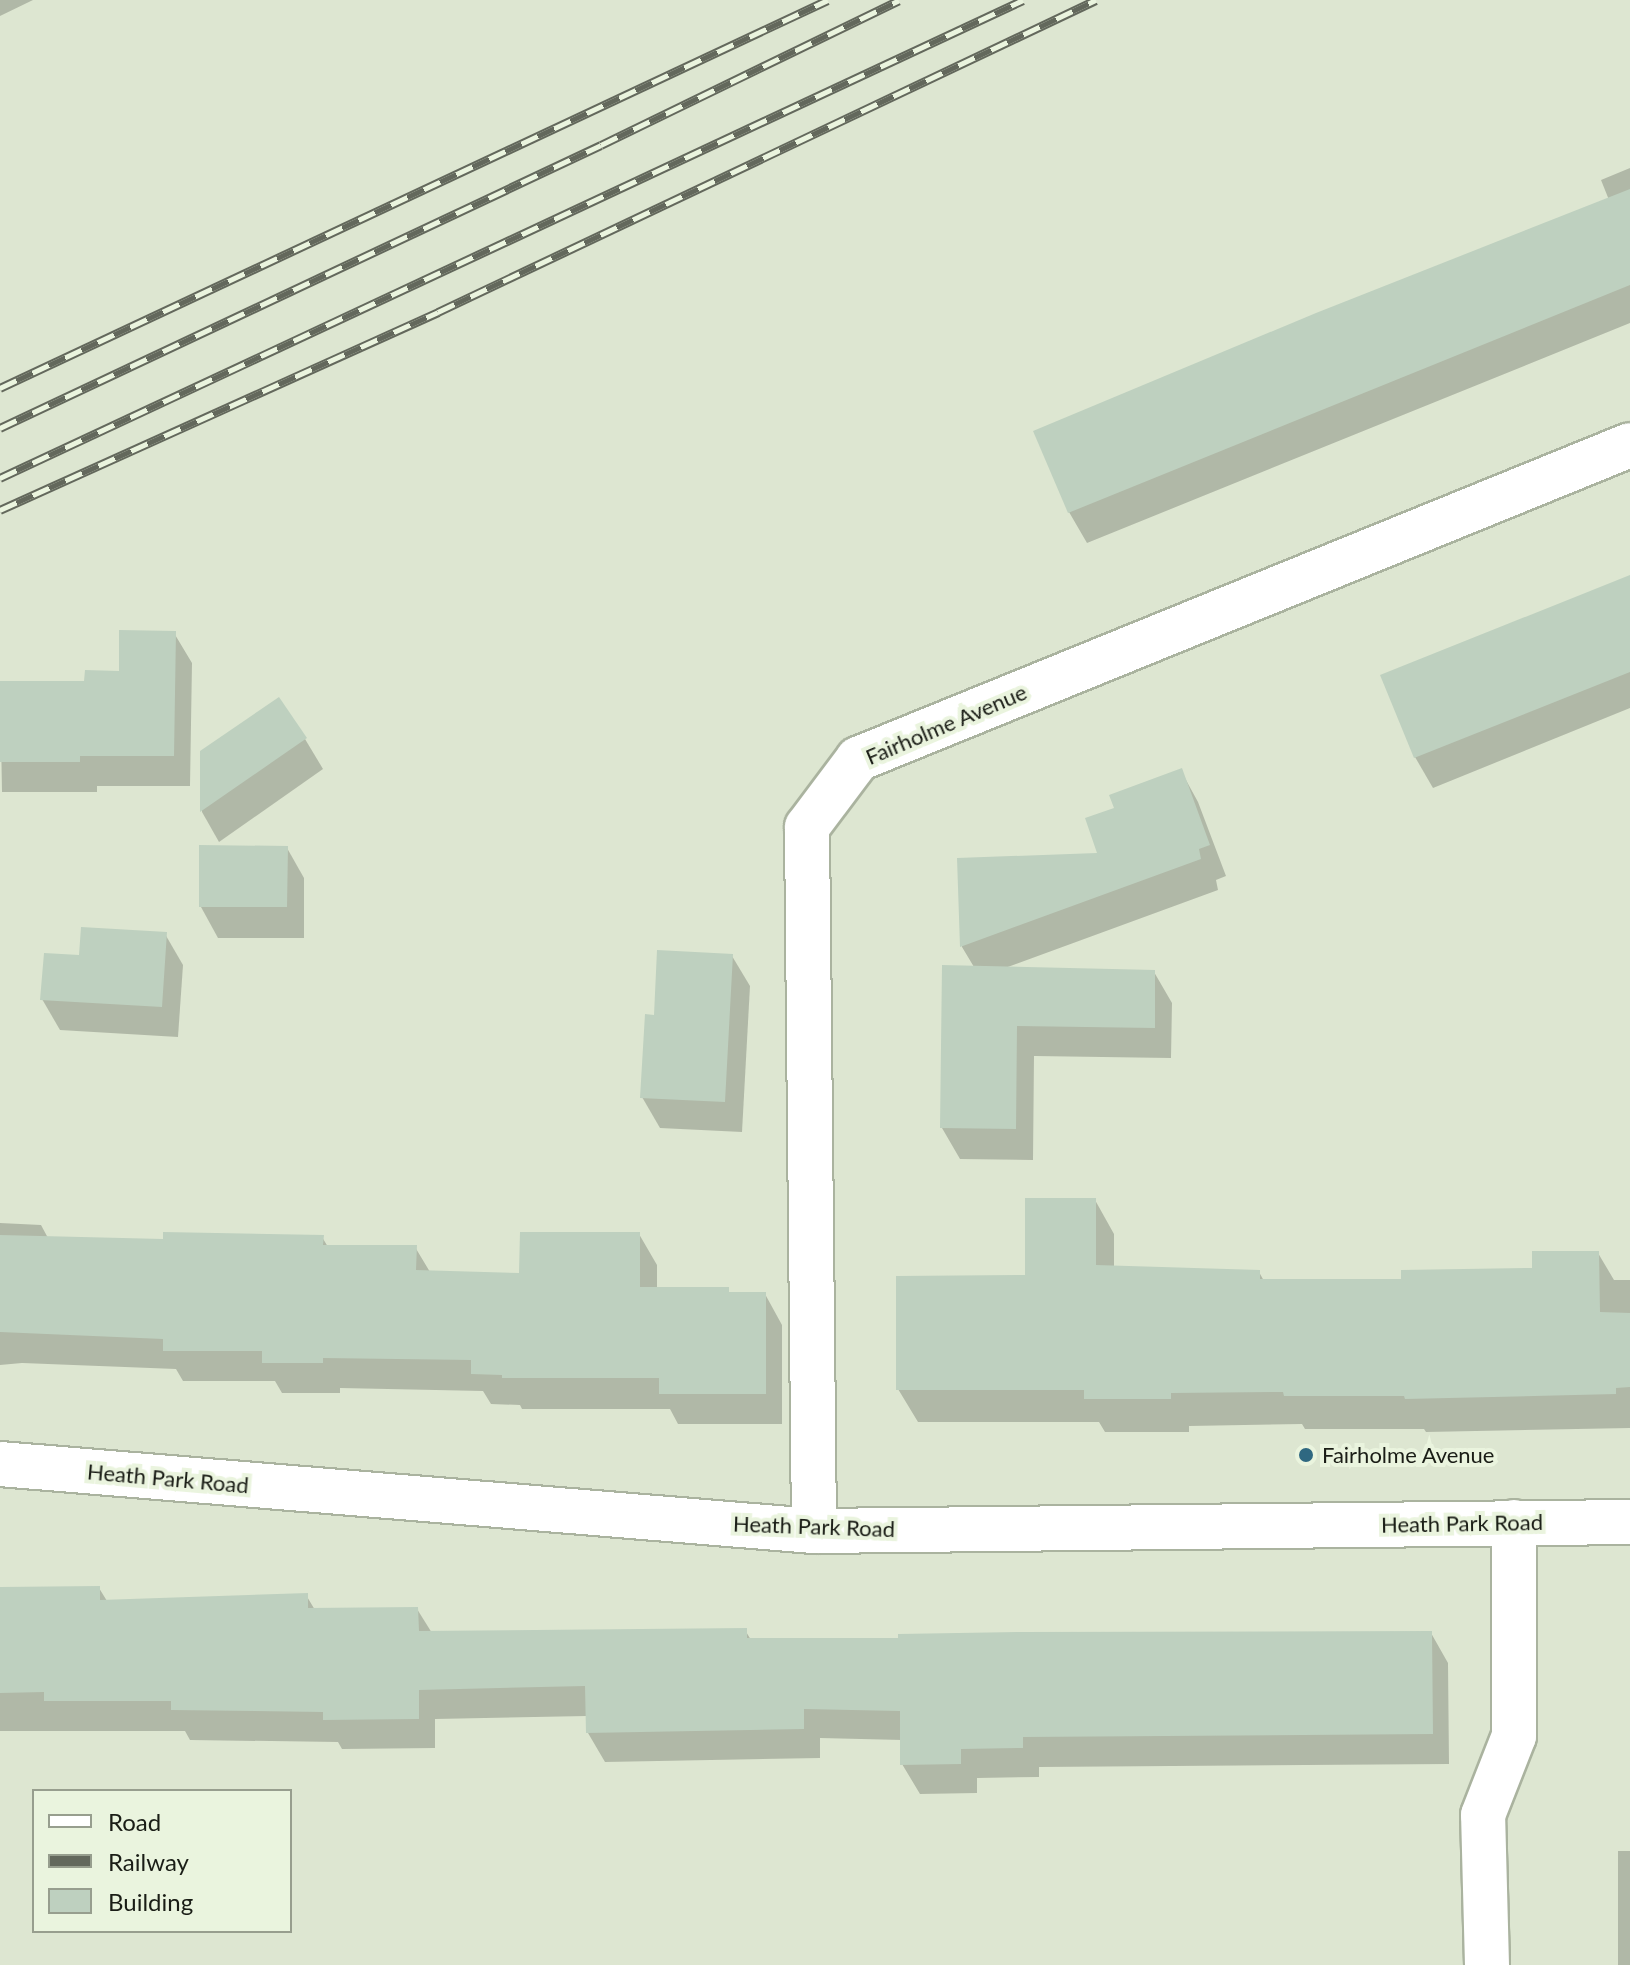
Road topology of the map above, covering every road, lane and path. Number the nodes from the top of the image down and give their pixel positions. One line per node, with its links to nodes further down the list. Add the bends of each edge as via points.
1 (1630, 445): 5 (street, Fairholme Avenue, via 858,759 807,827)
2 (0, 1464): 5 (street, Heath Park Road)
3 (1514, 1522): 4 (street, Heath Park Road); 5 (street, Heath Park Road); 6 (street, via 1514,1736 1483,1815)
4 (1630, 1522)
5 (814, 1531)
6 (1487, 1965)

